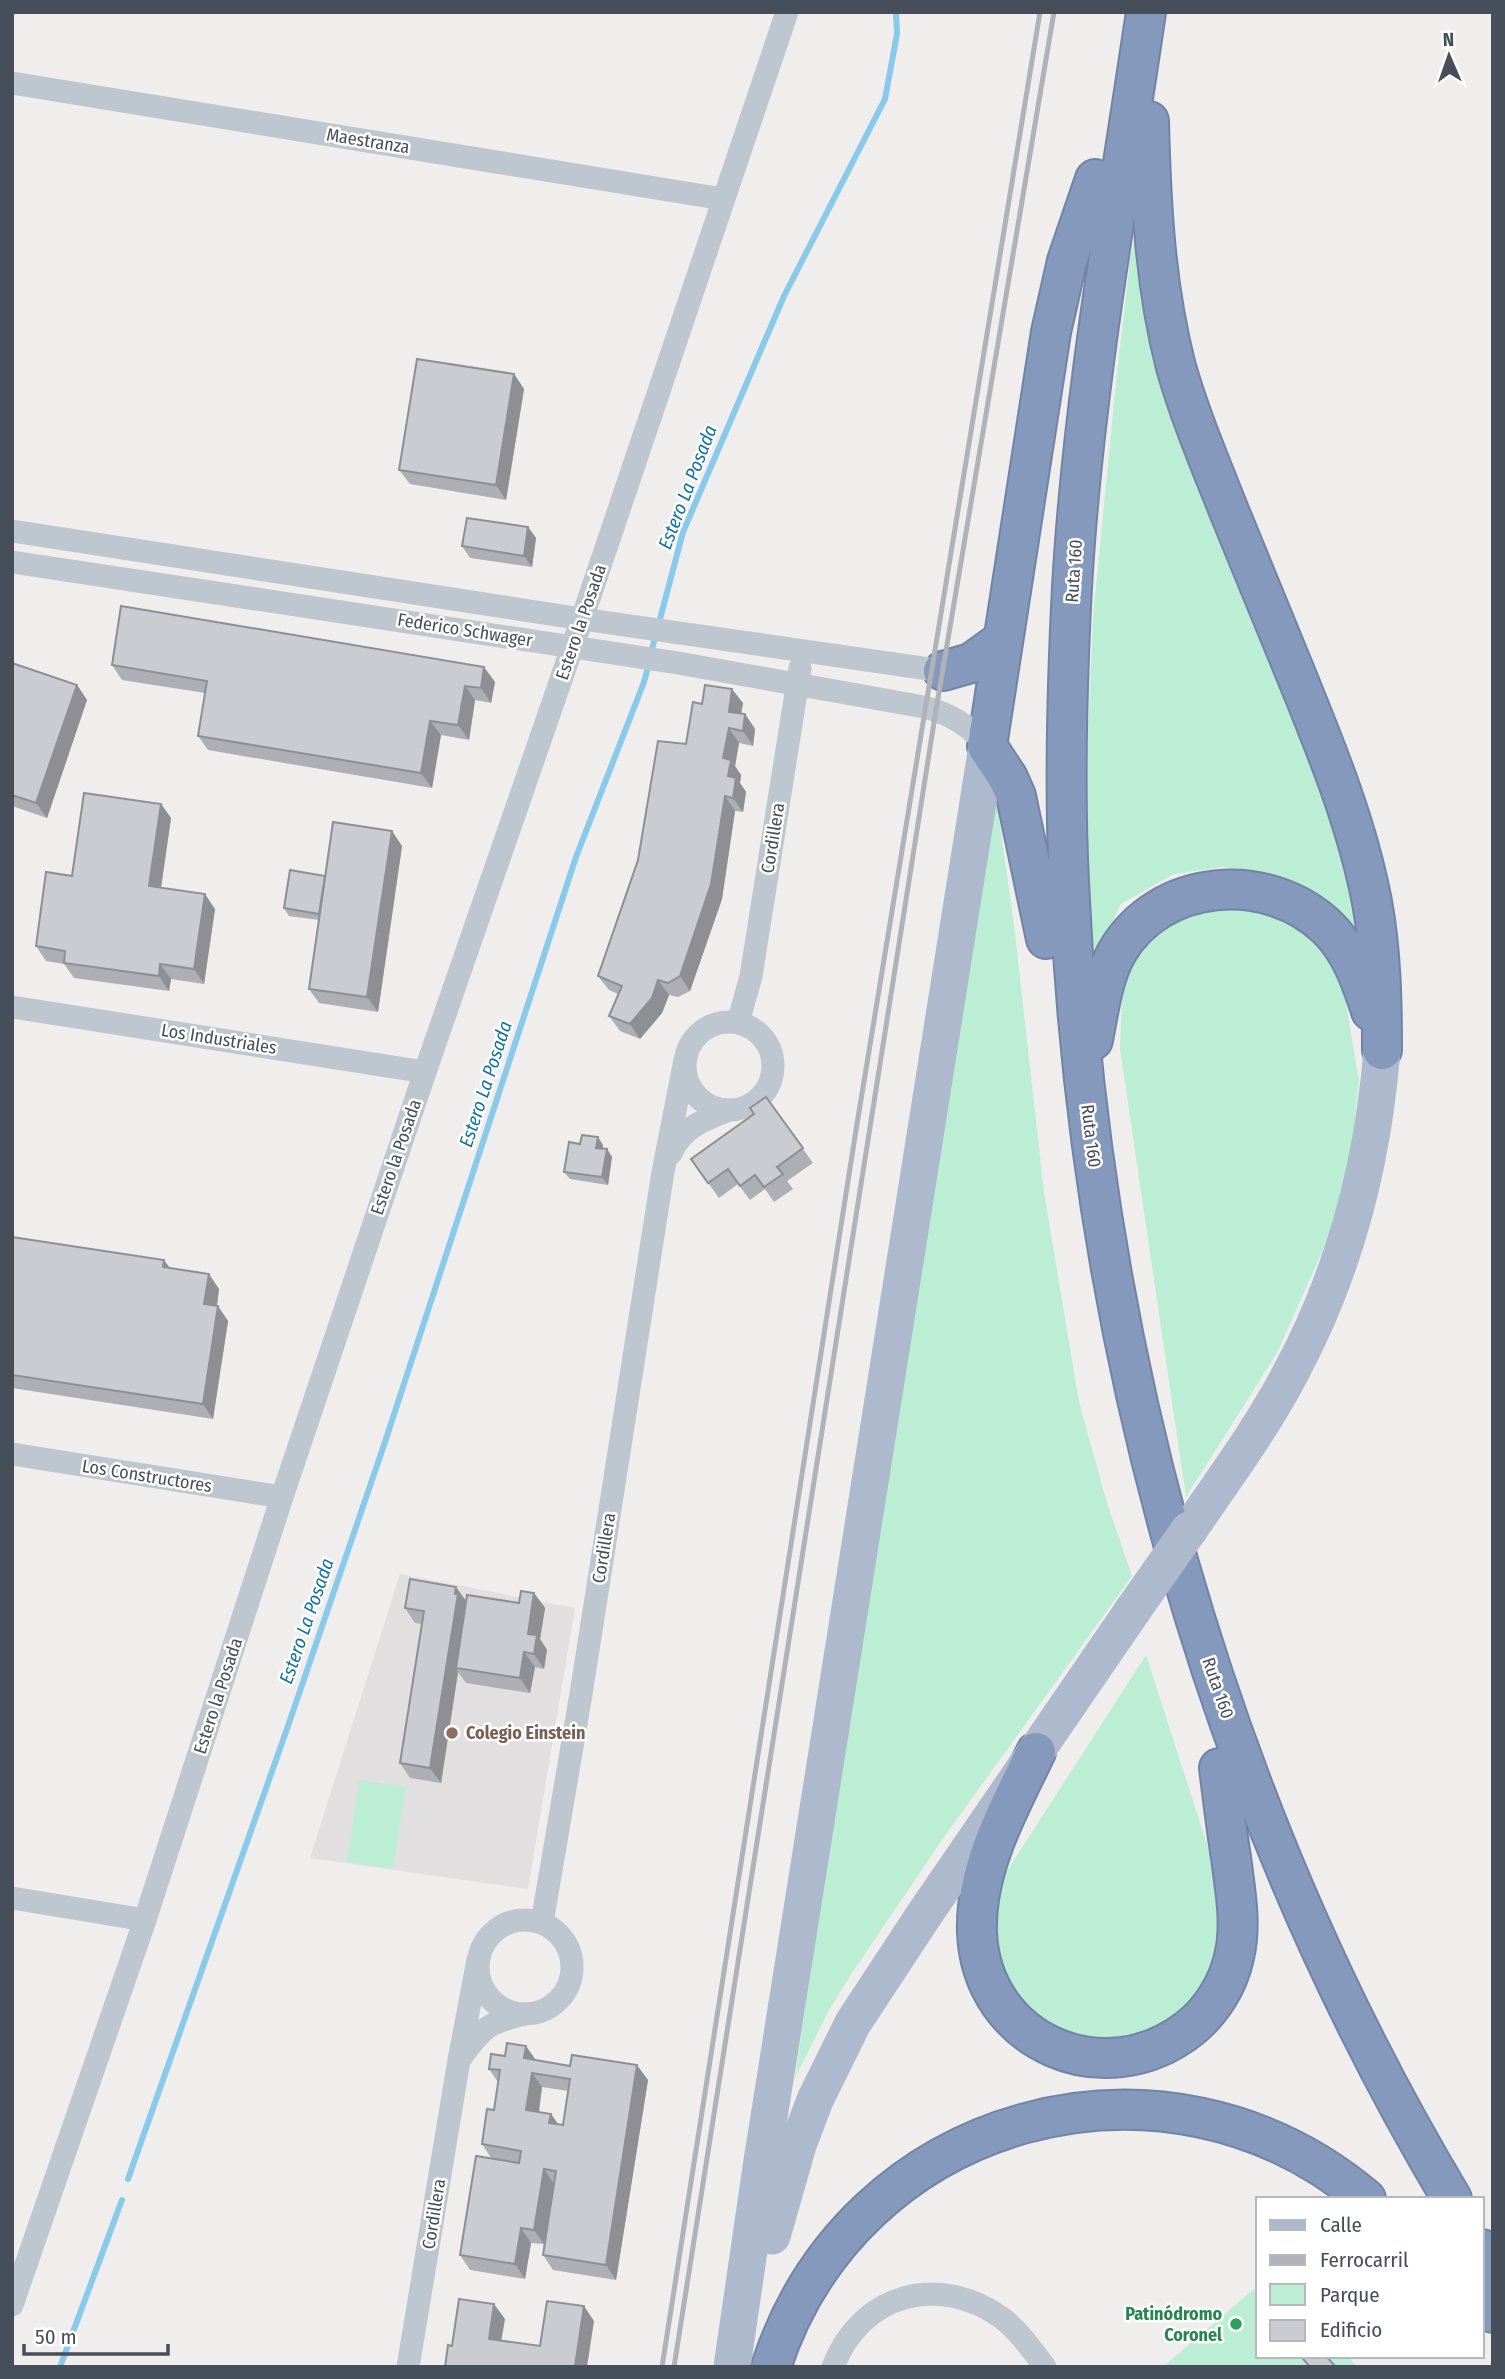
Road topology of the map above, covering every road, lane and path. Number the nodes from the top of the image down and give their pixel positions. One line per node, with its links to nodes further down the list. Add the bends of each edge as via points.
1 (787, 12): 6 (street, Estero la Posada)
2 (1120, 12): 5 (highway, Ruta 160)
3 (1148, 12): 23 (highway, via 1152,218 1167,326 1203,447 1328,750 1350,817 1378,937); 27 (highway, Ruta 160, via 1091,390 1072,594 1068,877)
4 (12, 83): 6 (street, Maestranza)
5 (1095, 179): 14 (highway, via 1058,296); 20 (highway, Ruta 160, via 1066,390 1048,576 1042,774)
6 (723, 199): 13 (street, Estero la Posada)
7 (12, 531): 8 (street, Federico Schwager)
8 (91, 543): 10 (street); 11 (street, Federico Schwager)
9 (12, 562): 10 (street, Federico Schwager)
10 (83, 573): 12 (street, Federico Schwager)
11 (335, 580): 12 (street); 13 (street, Federico Schwager)
12 (328, 608): 15 (street, Federico Schwager)
13 (582, 619): 15 (street, Estero la Posada); 16 (street, Federico Schwager)
14 (1003, 640): 17 (highway, via 971,663); 19 (highway)
15 (573, 648): 18 (street, Federico Schwager); 25 (street, Estero la Posada)
16 (803, 651): 17 (street, Federico Schwager); 18 (street, Cordillera)
17 (943, 671)
18 (798, 684): 19 (street, Federico Schwager, via 944,713); 22 (street, Cordillera, via 751,976)
19 (988, 746): 20 (highway, via 1016,796); 44 (main road)
20 (1046, 939): 32 (highway, Ruta 160, via 1063,1133 1099,1347 1161,1594)
21 (12, 1007): 25 (street, Los Industriales)
22 (738, 1023): 24 (street, Cordillera, via 724,1022 704,1030 689,1046); 26 (street, Cordillera, via 763,1038 773,1065 765,1092 755,1103)
23 (1382, 1050): 27 (highway, via 1358,973 1341,944 1314,916 1265,893 1203,892 1160,909 1136,928 1118,951 1100,1001); 31 (main road, bridge, via 1364,1176 1348,1237 1301,1354 1271,1409)
24 (685, 1060): 26 (street, via 685,1074 699,1100); 28 (street, Cordillera)
25 (425, 1072): 30 (street, Estero la Posada)
26 (727, 1111): 28 (street, Cordillera, via 685,1132)
27 (1087, 1112): 41 (highway, Ruta 160, via 1129,1365 1163,1511 1210,1666 1266,1818 1327,1961 1397,2102)
28 (663, 1172): 35 (street, Cordillera)
29 (12, 1454): 30 (street, Los Constructores)
30 (282, 1497): 34 (street, Estero la Posada)
31 (1036, 1752): 32 (highway, via 985,1874 978,1911 979,1952 992,1990 1019,2024 1049,2045 1101,2059 1152,2051 1181,2035 1208,2010 1231,1969 1237,1909); 45 (main road, via 876,1986 833,2061 784,2190)
32 (1219, 1768): 40 (highway, Ruta 160, via 1299,1961 1358,2082)
33 (12, 1898): 34 (street)
34 (145, 1920): 42 (street, Estero la Posada)
35 (542, 1923): 36 (street, Cordillera, via 509,1923 484,1944); 37 (street, Cordillera, via 565,1941 573,1969 562,1996 552,2006)
36 (478, 1960): 37 (street, via 484,1991 494,2003); 38 (street, Cordillera)
37 (524, 2014): 38 (street, Cordillera, via 482,2030)
38 (459, 2060): 43 (street, Cordillera)
39 (1363, 2197): 46 (highway, via 1291,2149 1241,2127 1194,2116 1104,2111 1013,2127 968,2142 919,2168 860,2217 807,2285)
40 (1422, 2197)
41 (1451, 2197)
42 (12, 2305)
43 (408, 2367)
44 (732, 2367)
45 (741, 2367)
46 (772, 2367)
47 (833, 2367): 48 (street, via 864,2319 885,2305 908,2296 944,2295 977,2304 1004,2320)
48 (1045, 2367)

